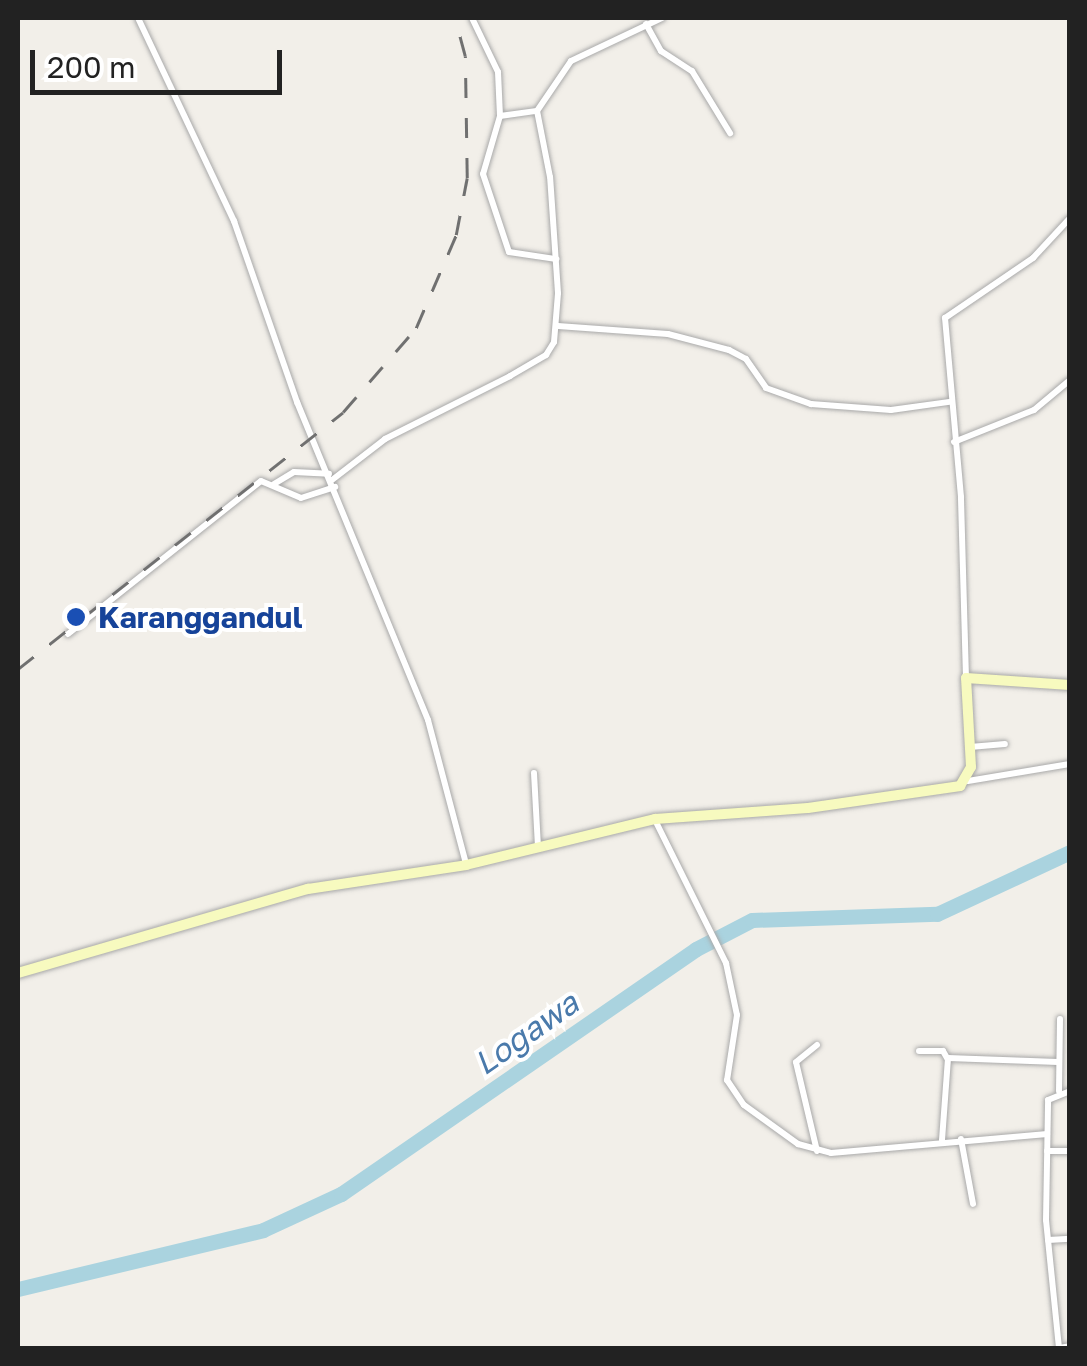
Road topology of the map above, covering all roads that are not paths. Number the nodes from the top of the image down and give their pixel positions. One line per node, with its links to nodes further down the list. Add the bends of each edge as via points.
1 (138, 18): 14 (street, via 234,220 297,402)
2 (472, 18): 6 (street, via 498,72)
3 (662, 18): 4 (street)
4 (646, 24): 5 (street, via 564,67); 7 (street, via 661,51 692,71)
5 (537, 111): 6 (street); 9 (street, via 548,153)
6 (500, 116): 9 (street, via 483,174 509,252)
7 (730, 133)
8 (1070, 218): 12 (street, via 1032,258 946,314)
9 (556, 259): 10 (street)
10 (558, 326): 12 (street, via 668,334 729,350 746,359 766,388 811,404 891,410); 14 (street, via 541,358 385,439)
11 (1070, 380): 13 (street, via 1034,410)
12 (949, 402): 13 (street)
13 (954, 442): 17 (street)
14 (332, 480): 15 (street, via 294,472); 15 (street, via 301,498); 26 (street, via 443,762)
15 (274, 484): 16 (street, via 262,481)
16 (68, 634)
17 (966, 678): 18 (main road); 20 (main road)
18 (1070, 685)
19 (1006, 744): 20 (street)
20 (970, 747): 23 (main road)
21 (1070, 764): 23 (street)
22 (534, 772): 25 (street)
23 (968, 781): 24 (main road, via 808,808)
24 (655, 819): 25 (main road); 38 (street, via 726,963 737,1015 728,1087 790,1139)
25 (538, 850): 26 (main road)
26 (466, 866): 27 (main road, via 308,890)
27 (18, 973)
28 (1060, 1019): 32 (street)
29 (817, 1045): 38 (street, via 796,1062)
30 (918, 1051): 31 (street, via 943,1050)
31 (948, 1058): 32 (street); 37 (street)
32 (1058, 1062): 33 (street)
33 (1060, 1092): 34 (street); 35 (street, via 1048,1100)
34 (1070, 1092)
35 (1047, 1134): 36 (street); 39 (street)
36 (961, 1139): 37 (street); 41 (street)
37 (942, 1140): 38 (street)
38 (817, 1151)
39 (1047, 1151): 40 (street); 43 (street)
40 (1070, 1151)
41 (973, 1204)
42 (1070, 1239): 43 (street)
43 (1048, 1240): 45 (street)
44 (1070, 1346): 45 (street)
45 (1059, 1348)

